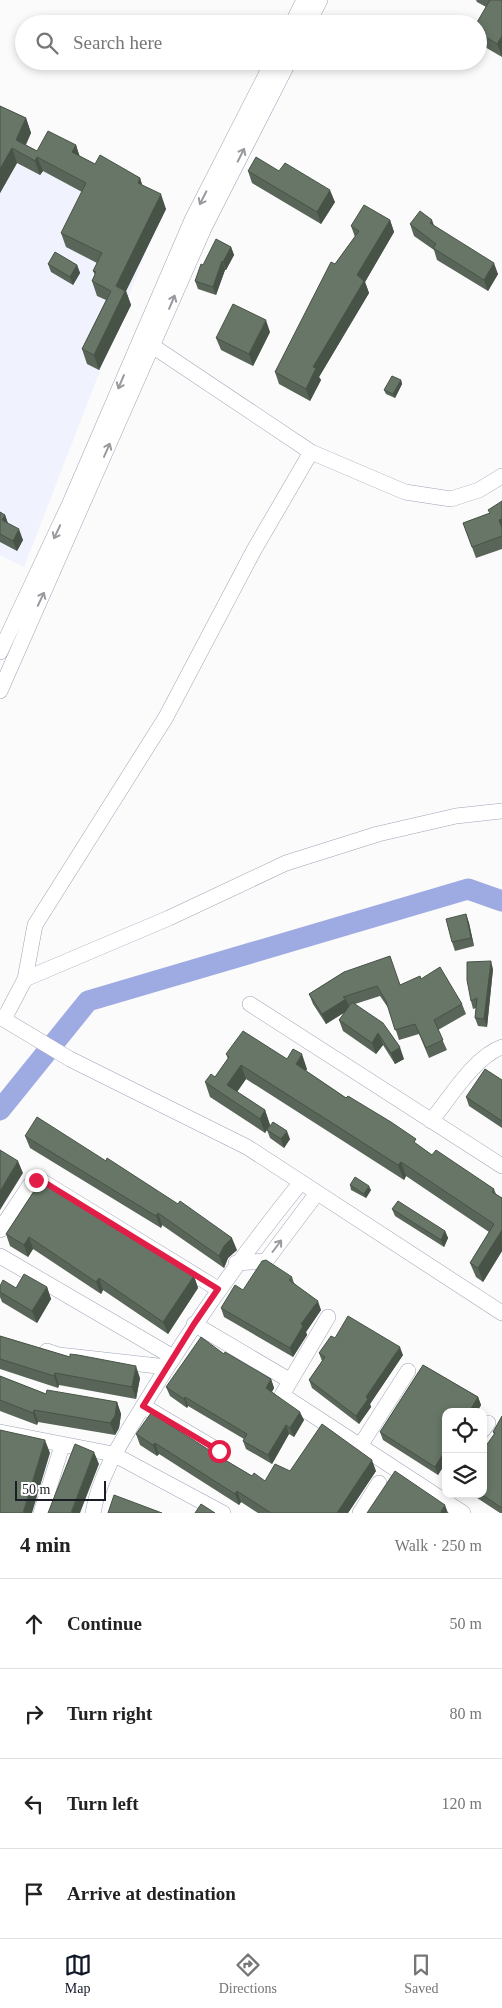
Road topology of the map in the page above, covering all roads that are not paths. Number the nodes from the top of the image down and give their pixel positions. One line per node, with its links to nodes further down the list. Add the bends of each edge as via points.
1 (304, 0): 3 (street)
2 (320, 0): 4 (street)
3 (296, 15)
4 (312, 15)
5 (268, 70): 7 (street, one-way to 7, via 192,220)
6 (284, 70): 8 (street, one-way to 6, via 205,226)
7 (140, 337): 8 (street); 11 (street, one-way to 11, via 70,503)
8 (153, 347): 9 (street); 12 (street, one-way to 8)
9 (311, 452): 10 (street, via 406,492 428,497 451,499 479,490); 16 (street, via 254,550 166,717 35,925)
10 (502, 476)
11 (7, 620): 12 (street); 13 (street)
12 (27, 632): 14 (street)
13 (0, 652)
14 (0, 691)
15 (502, 811): 16 (street, via 456,816 378,834 286,863)
16 (25, 980): 18 (street)
17 (250, 1004): 20 (street)
18 (2, 1018): 22 (street, via 58,1052 247,1147)
19 (502, 1047): 20 (street, via 480,1061)
20 (431, 1121): 21 (street)
21 (502, 1166)
22 (301, 1182): 23 (street); 26 (street)
23 (317, 1193): 26 (street, one-way to 23, via 266,1262); 28 (street)
24 (0, 1230): 27 (street, via 30,1185 40,1180)
25 (0, 1256): 32 (street)
26 (236, 1263): 27 (street)
27 (218, 1289): 30 (street)
28 (502, 1313)
29 (328, 1318): 34 (street)
30 (194, 1324): 32 (street); 34 (street)
31 (34, 1348): 32 (street, via 59,1355)
32 (170, 1362): 35 (street)
33 (408, 1371): 38 (street)
34 (289, 1380): 38 (street, via 282,1394)
35 (143, 1406): 39 (street); 40 (street)
36 (0, 1432): 37 (street)
37 (62, 1446): 40 (street); 44 (street)
38 (360, 1446): 42 (street)
39 (219, 1451)
40 (113, 1454): 45 (street); 46 (street)
41 (379, 1483): 47 (street)
42 (442, 1493)
43 (447, 1498): 48 (street)
44 (41, 1513)
45 (93, 1513)
46 (223, 1513)
47 (360, 1513)
48 (463, 1513)

